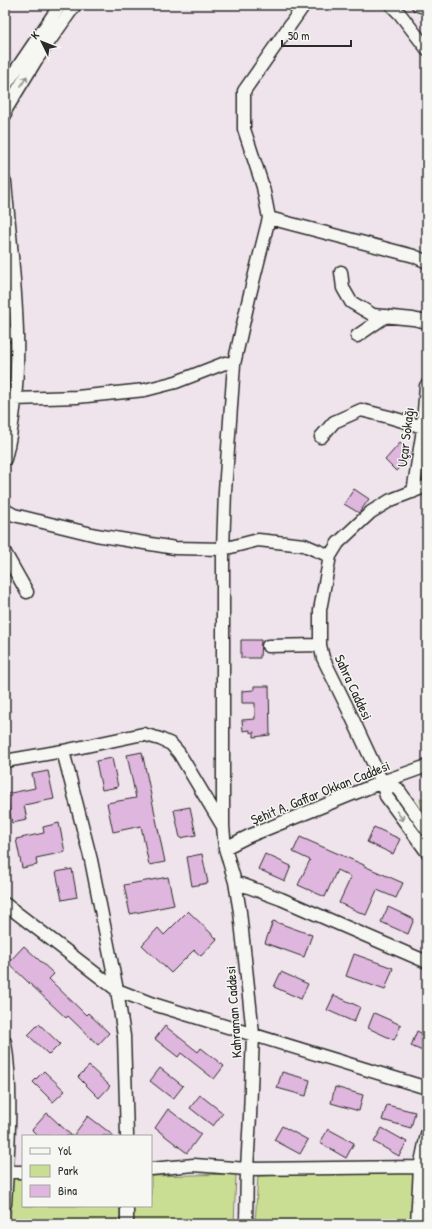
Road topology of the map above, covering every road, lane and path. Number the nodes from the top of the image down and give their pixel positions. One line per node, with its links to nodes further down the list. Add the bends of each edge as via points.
1 (60, 5): 8 (street)
2 (75, 5): 9 (street, one-way to 2, via 36,60)
3 (304, 5): 11 (street, via 244,91 244,129 263,187)
4 (392, 5): 7 (street)
5 (418, 5): 6 (street)
6 (427, 8)
7 (427, 49)
8 (5, 86)
9 (5, 115)
10 (5, 182): 21 (street, via 17,322)
11 (269, 218): 12 (street, via 414,256); 19 (street, Kahraman Caddesi)
12 (427, 262)
13 (341, 272): 14 (street, via 343,288 351,302 373,315)
14 (386, 316): 15 (street); 18 (street)
15 (427, 322)
16 (5, 330): 17 (street)
17 (5, 336)
18 (357, 336)
19 (234, 364): 21 (street, via 225,363 176,382 145,390 77,397); 28 (street, Kahraman Caddesi)
20 (427, 386): 22 (street, Uçar Sokağı)
21 (14, 399): 24 (street)
22 (423, 427): 23 (street, via 362,410 334,422); 26 (street, Uçar Sokağı)
23 (321, 437)
24 (5, 459)
25 (427, 486): 26 (street, Sahra Caddesi)
26 (413, 492): 30 (street, Sahra Caddesi, via 391,500 371,512 338,543)
27 (5, 510): 28 (street, via 14,515 96,535 175,548)
28 (223, 549): 30 (street, via 258,540 304,545); 38 (street, Kahraman Caddesi)
29 (5, 553): 31 (street)
30 (330, 556): 32 (street, Sahra Caddesi, via 320,610)
31 (27, 592)
32 (320, 645): 33 (street); 37 (street, Sahra Caddesi, via 323,658)
33 (268, 646)
34 (63, 750): 35 (street); 38 (street, via 143,734 171,744); 45 (street, via 91,860)
35 (5, 761)
36 (427, 766): 37 (street, Şehit A. Gaffar Okkan Caddesi)
37 (382, 782): 39 (street, via 398,789); 40 (street, Şehit A. Gaffar Okkan Caddesi); 41 (street, Sahra Caddesi, one-way to 41, via 386,796)
38 (223, 826): 40 (street, Kahraman Caddesi)
39 (427, 830)
40 (225, 848): 42 (street, Kahraman Caddesi)
41 (427, 852)
42 (235, 882): 44 (street); 46 (street, Kahraman Caddesi)
43 (5, 904): 45 (street)
44 (427, 962)
45 (117, 990): 46 (street, via 153,1004); 50 (street, via 124,1036)
46 (253, 1034): 48 (street); 53 (street, Kahraman Caddesi)
47 (5, 1042): 54 (street, via 8,1058)
48 (427, 1088)
49 (427, 1134): 51 (street)
50 (127, 1135)
51 (424, 1166): 53 (street); 60 (street)
52 (152, 1169): 53 (street, via 194,1165)
53 (246, 1169): 59 (street, Kahraman Caddesi)
54 (7, 1172): 55 (street); 56 (street)
55 (22, 1172)
56 (5, 1204)
57 (127, 1207): 58 (street)
58 (126, 1224)
59 (246, 1224)
60 (417, 1224)

